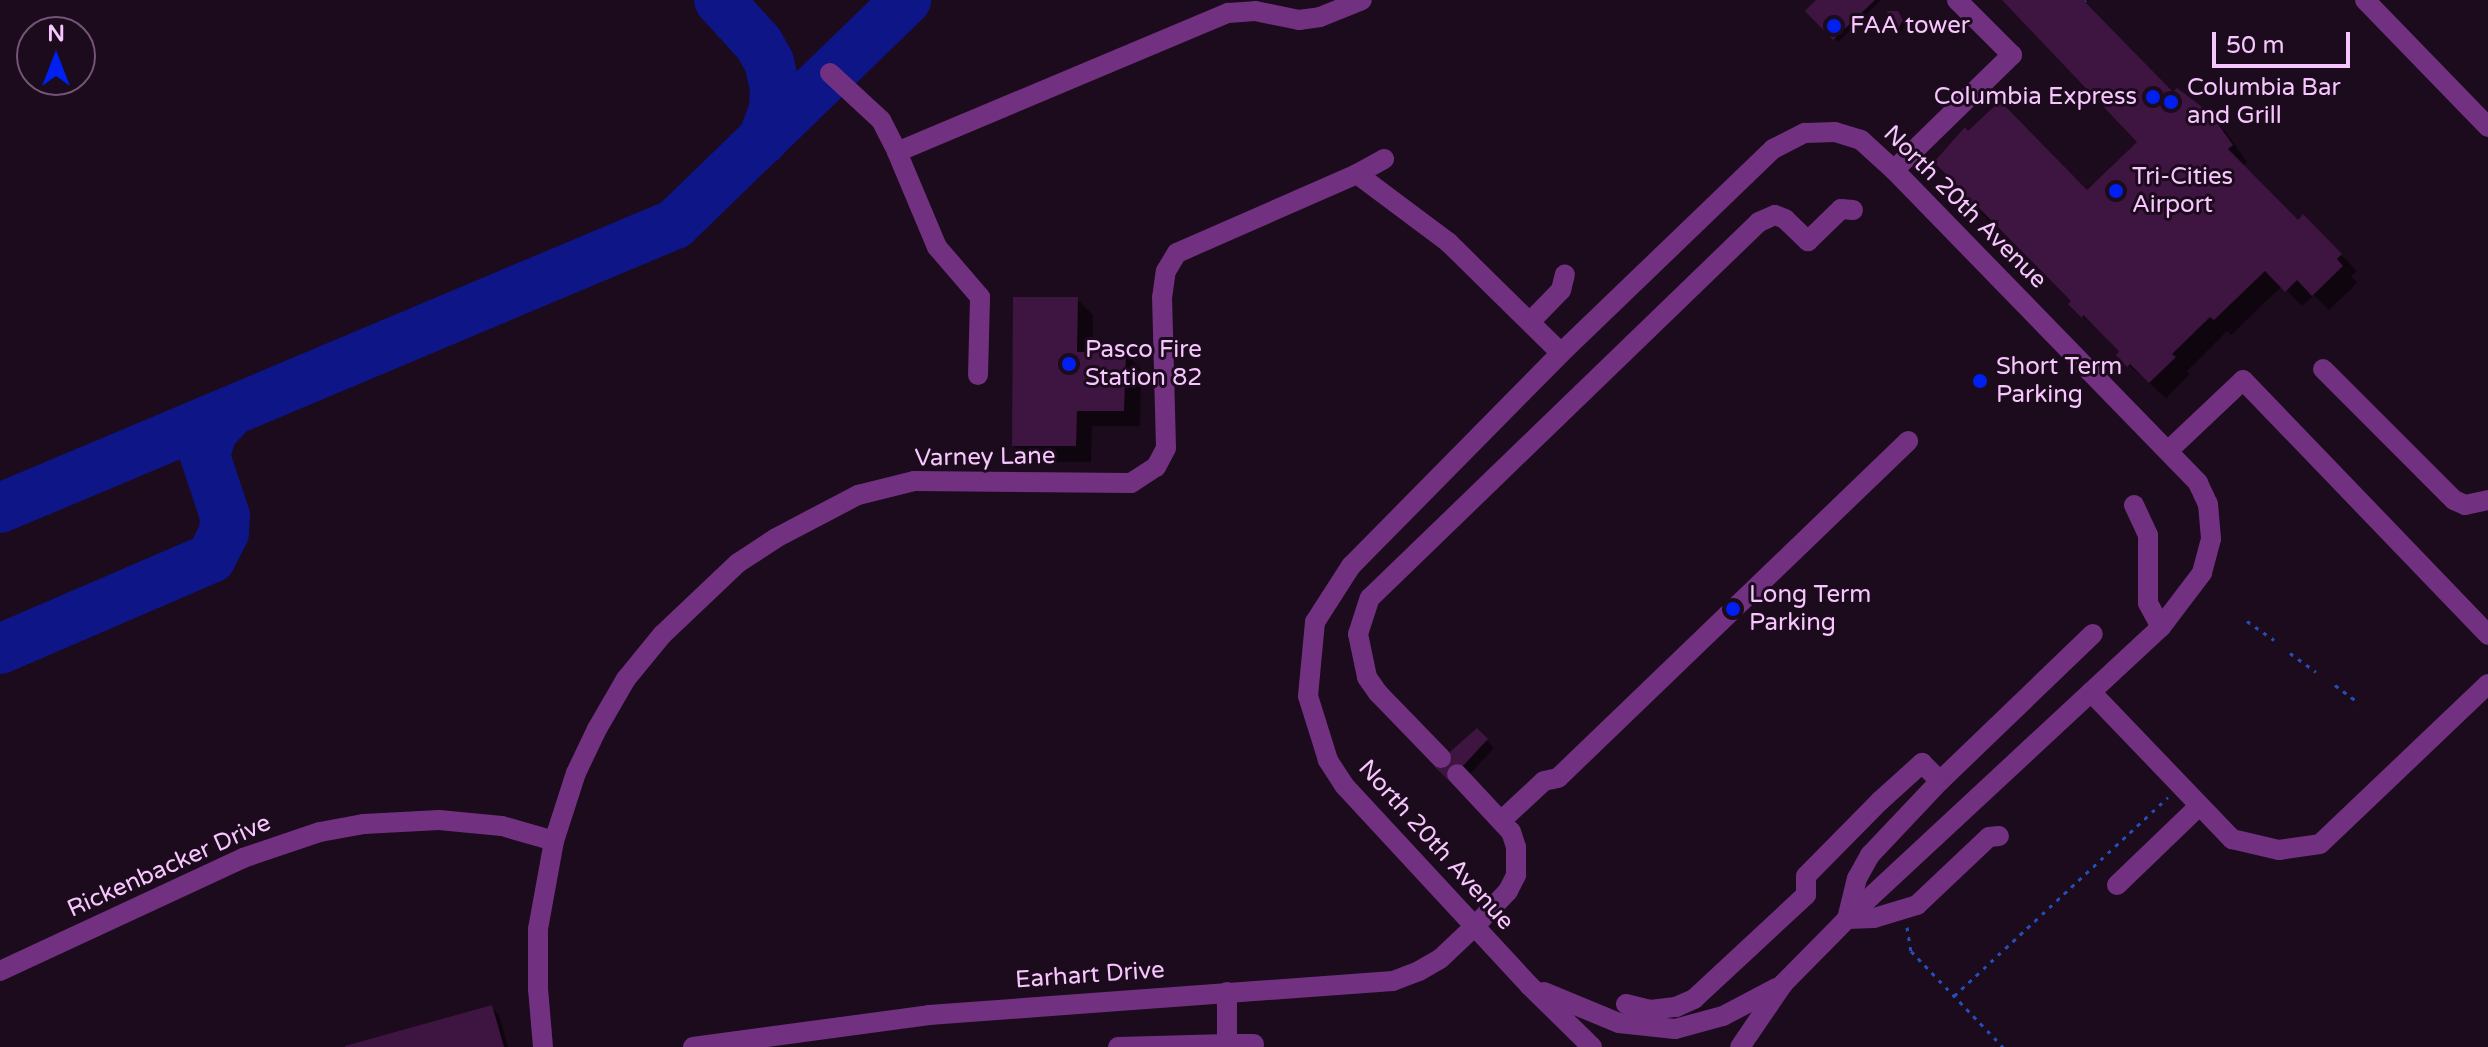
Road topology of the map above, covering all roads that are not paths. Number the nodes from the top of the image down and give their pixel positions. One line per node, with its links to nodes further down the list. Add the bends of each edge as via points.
1 (1362, 0): 6 (street, via 1299,20 1255,11 1228,13)
2 (1957, 0): 8 (street, via 2012,55)
3 (2365, 0): 5 (street)
4 (830, 73): 6 (street, via 881,120)
5 (2488, 127)
6 (897, 152): 13 (street, via 937,247 980,297)
7 (1384, 159): 9 (street, Varney Lane)
8 (1894, 170): 11 (street, North 20th Avenue, via 1848,135 1820,131 1788,140); 15 (street, North 20th Avenue)
9 (1357, 174): 11 (street, via 1448,242); 29 (street, Varney Lane, via 1177,253 1166,271 1162,298 1166,448 1156,467 1131,483 914,481 858,495 776,538 738,563 662,635 626,679 576,773)
10 (1853, 210): 23 (street, via 1841,209 1808,241 1785,219 1766,216 1376,590 1358,634 1367,677)
11 (1561, 353): 32 (street, North 20th Avenue, via 1351,566 1315,622 1308,696 1328,760 1344,785)
12 (2323, 369): 16 (street, via 2454,500 2465,505)
13 (978, 375)
14 (1908, 441): 27 (street, via 1558,778 1544,781)
15 (2168, 451): 18 (street, North 20th Avenue, via 2204,494 2211,539 2202,573); 20 (street, via 2243,380)
16 (2488, 500)
17 (2134, 505): 18 (street, via 2148,535 2148,603)
18 (2161, 627): 22 (street, North 20th Avenue)
19 (2093, 634): 25 (street)
20 (2488, 635)
21 (2488, 684): 26 (street, via 2320,844 2279,850 2240,843)
22 (2091, 692): 26 (street); 31 (street, North 20th Avenue)
23 (1441, 758)
24 (1457, 774): 27 (street)
25 (1940, 781): 31 (street, via 1870,855 1857,878); 37 (street, via 1922,763 1806,876 1806,895 1694,999 1650,1010)
26 (2198, 807): 30 (street)
27 (1502, 820): 32 (street, Earhart Drive, via 1516,847 1516,875)
28 (1999, 836): 31 (street, via 1989,837 1917,905 1874,918)
29 (554, 841): 33 (street, Rickenbacker Drive, via 502,826 439,820 389,821 320,832 243,858); 41 (street, Varney Lane, via 538,929)
30 (2117, 885)
31 (1847, 919): 34 (street, North 20th Avenue)
32 (1475, 926): 35 (street, North 20th Avenue); 36 (street, Earhart Drive, via 1440,959 1393,981)
33 (0, 971)
34 (1783, 984): 35 (street, via 1723,1016 1675,1029 1619,1023); 45 (street, North 20th Avenue)
35 (1529, 985): 44 (street, North 20th Avenue)
36 (1227, 992): 38 (street); 42 (street, Earhart Drive, via 929,1015)
37 (1626, 1004)
38 (1227, 1044): 39 (street); 40 (street)
39 (1254, 1044)
40 (1205, 1046): 43 (street)
41 (543, 1047)
42 (693, 1047)
43 (1118, 1047)
44 (1592, 1047)
45 (1740, 1047)

